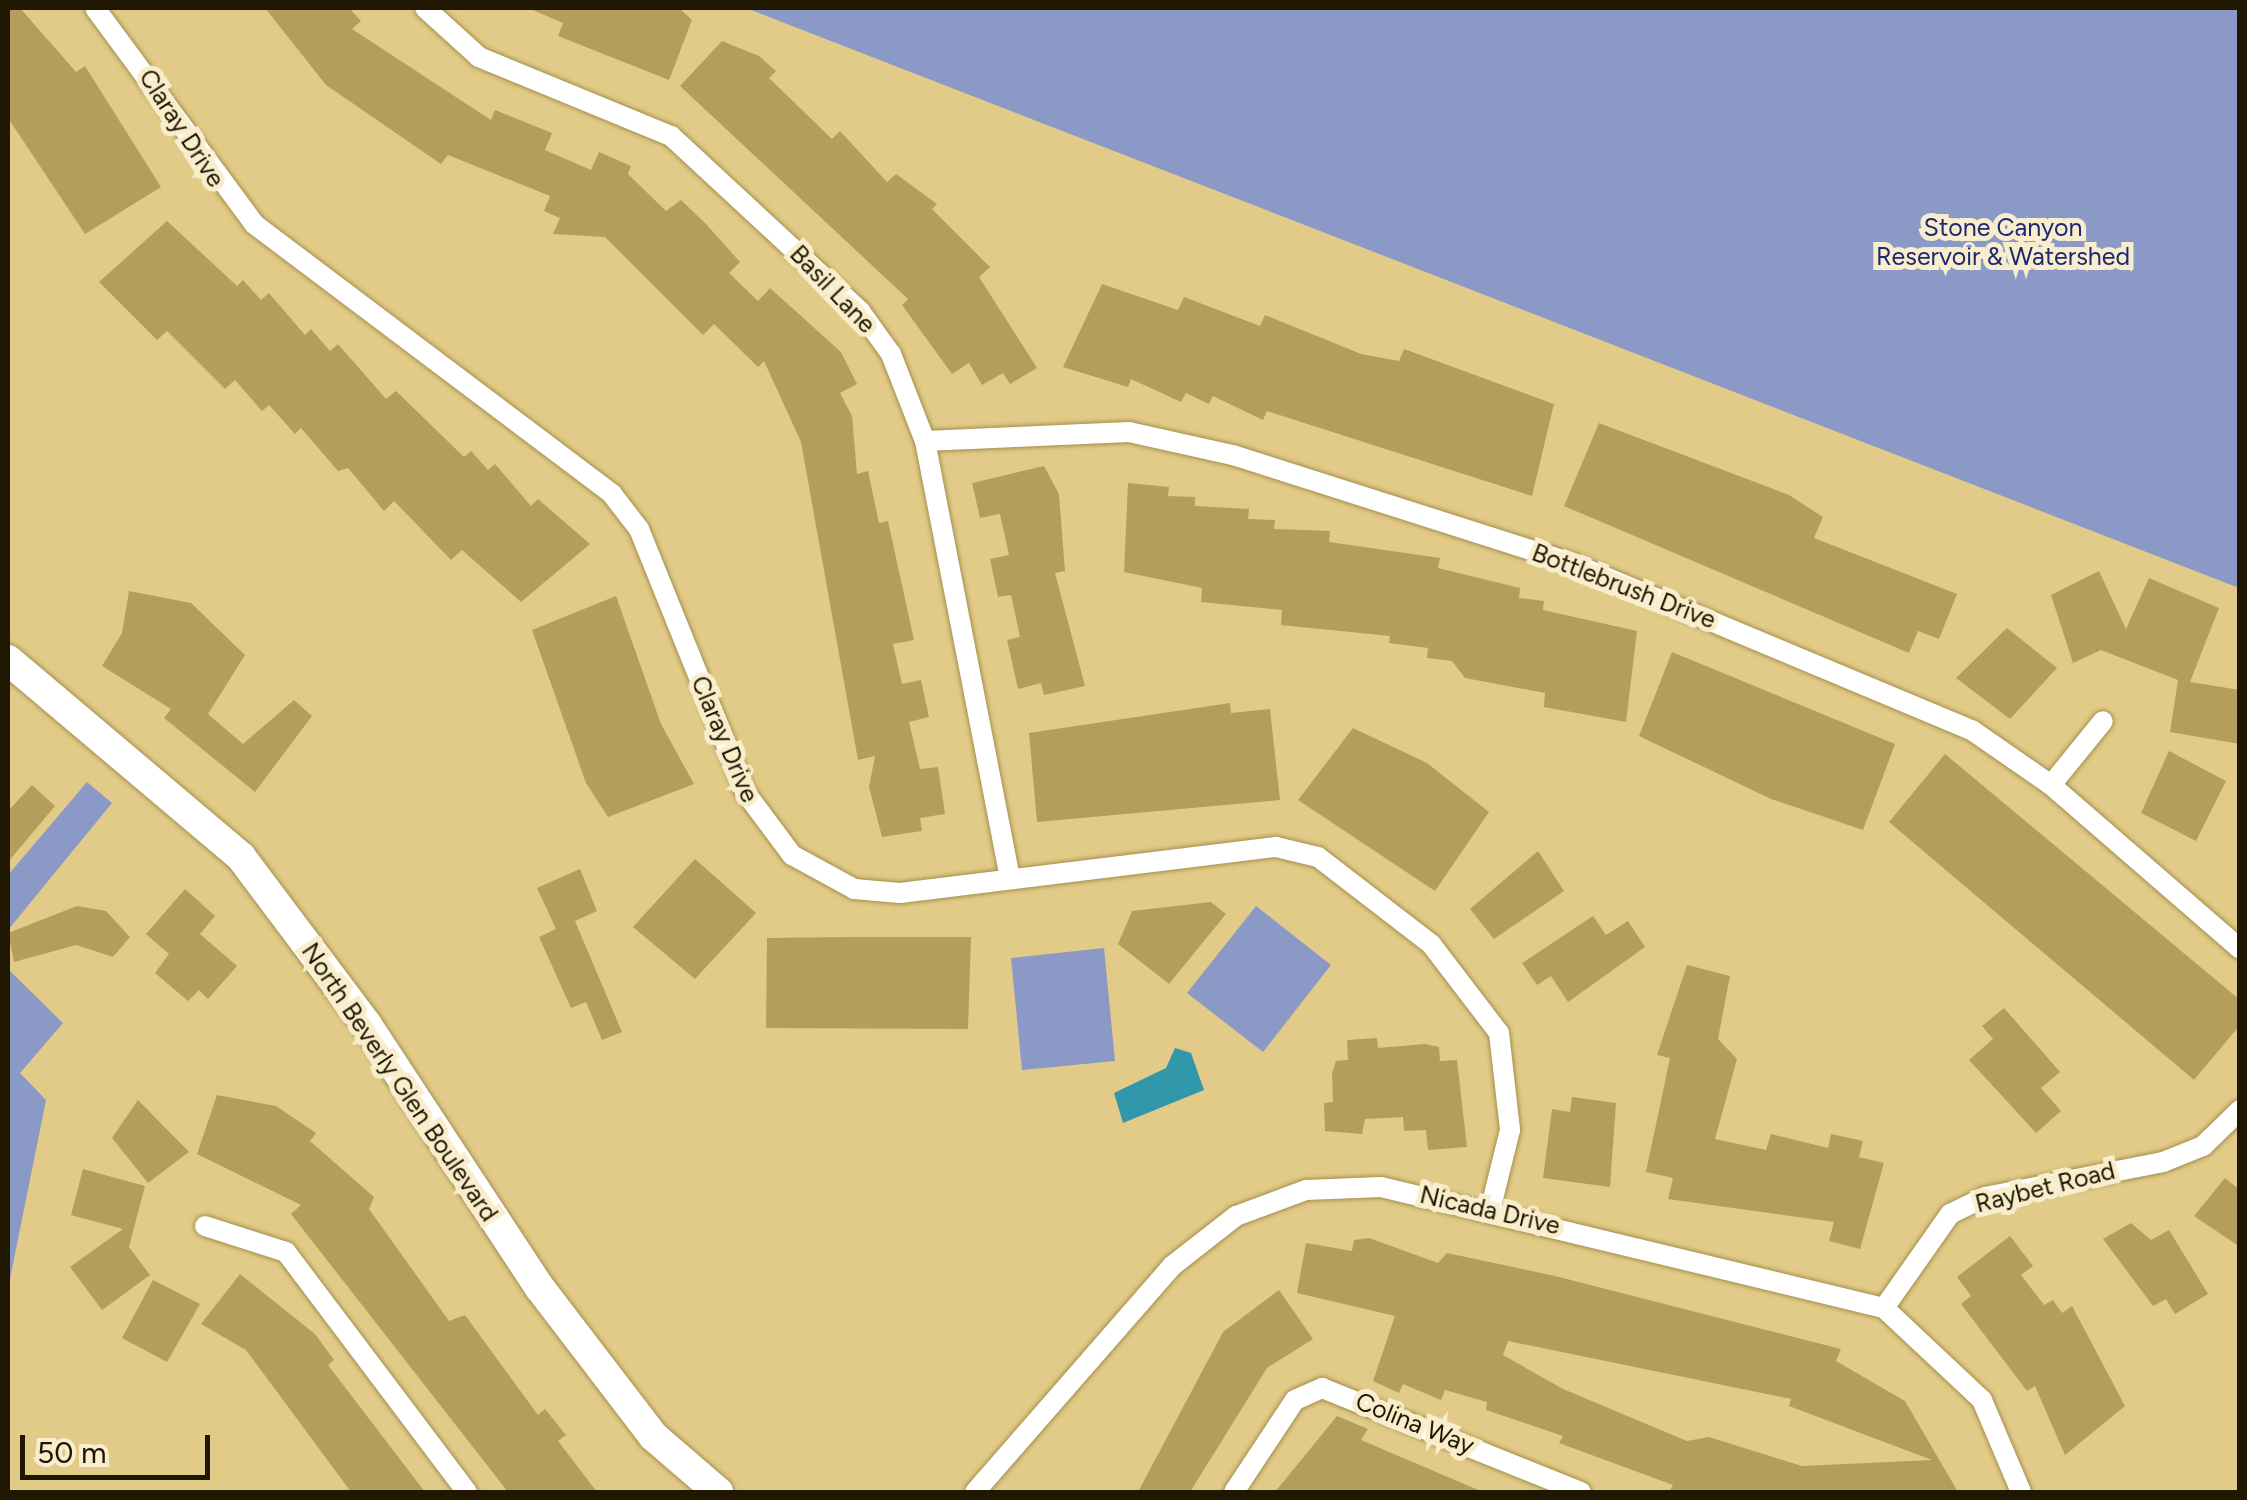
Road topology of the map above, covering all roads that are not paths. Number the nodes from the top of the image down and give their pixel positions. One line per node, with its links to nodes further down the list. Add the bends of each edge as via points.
1 (95, 8): 7 (street, Claray Drive, via 254,224 621,506 640,529 768,833 818,874 854,888 900,893)
2 (425, 8): 3 (street, Basil Lane, via 479,57 628,113 710,168 860,311 891,354)
3 (925, 441): 6 (street, Bottlebrush Drive, via 1129,432 1234,455 1572,563 1840,670 1973,731); 7 (street, Basil Lane)
4 (8, 660): 14 (main road, North Beverly Glen Boulevard, via 240,857 368,1025 540,1288 653,1436)
5 (2103, 721): 6 (street)
6 (2051, 785): 8 (street, Bottlebrush Drive)
7 (1010, 877): 10 (street, Claray Drive, via 1276,847 1347,877 1431,944 1499,1032 1510,1130)
8 (2240, 948)
9 (2240, 1110): 12 (street, Raybet Road, via 2204,1146 2163,1162 1985,1196 1950,1214)
10 (1491, 1207): 12 (street, Nicada Drive); 15 (street, Nicada Drive, via 1362,1187 1306,1190 1236,1216 1172,1266)
11 (204, 1226): 13 (street, via 286,1252)
12 (1884, 1308): 18 (street, Nicada Drive, via 1982,1400)
13 (467, 1492)
14 (718, 1492)
15 (976, 1492)
16 (1234, 1492): 17 (street, Colina Way, via 1295,1400 1322,1388)
17 (1581, 1492)
18 (2021, 1492)

